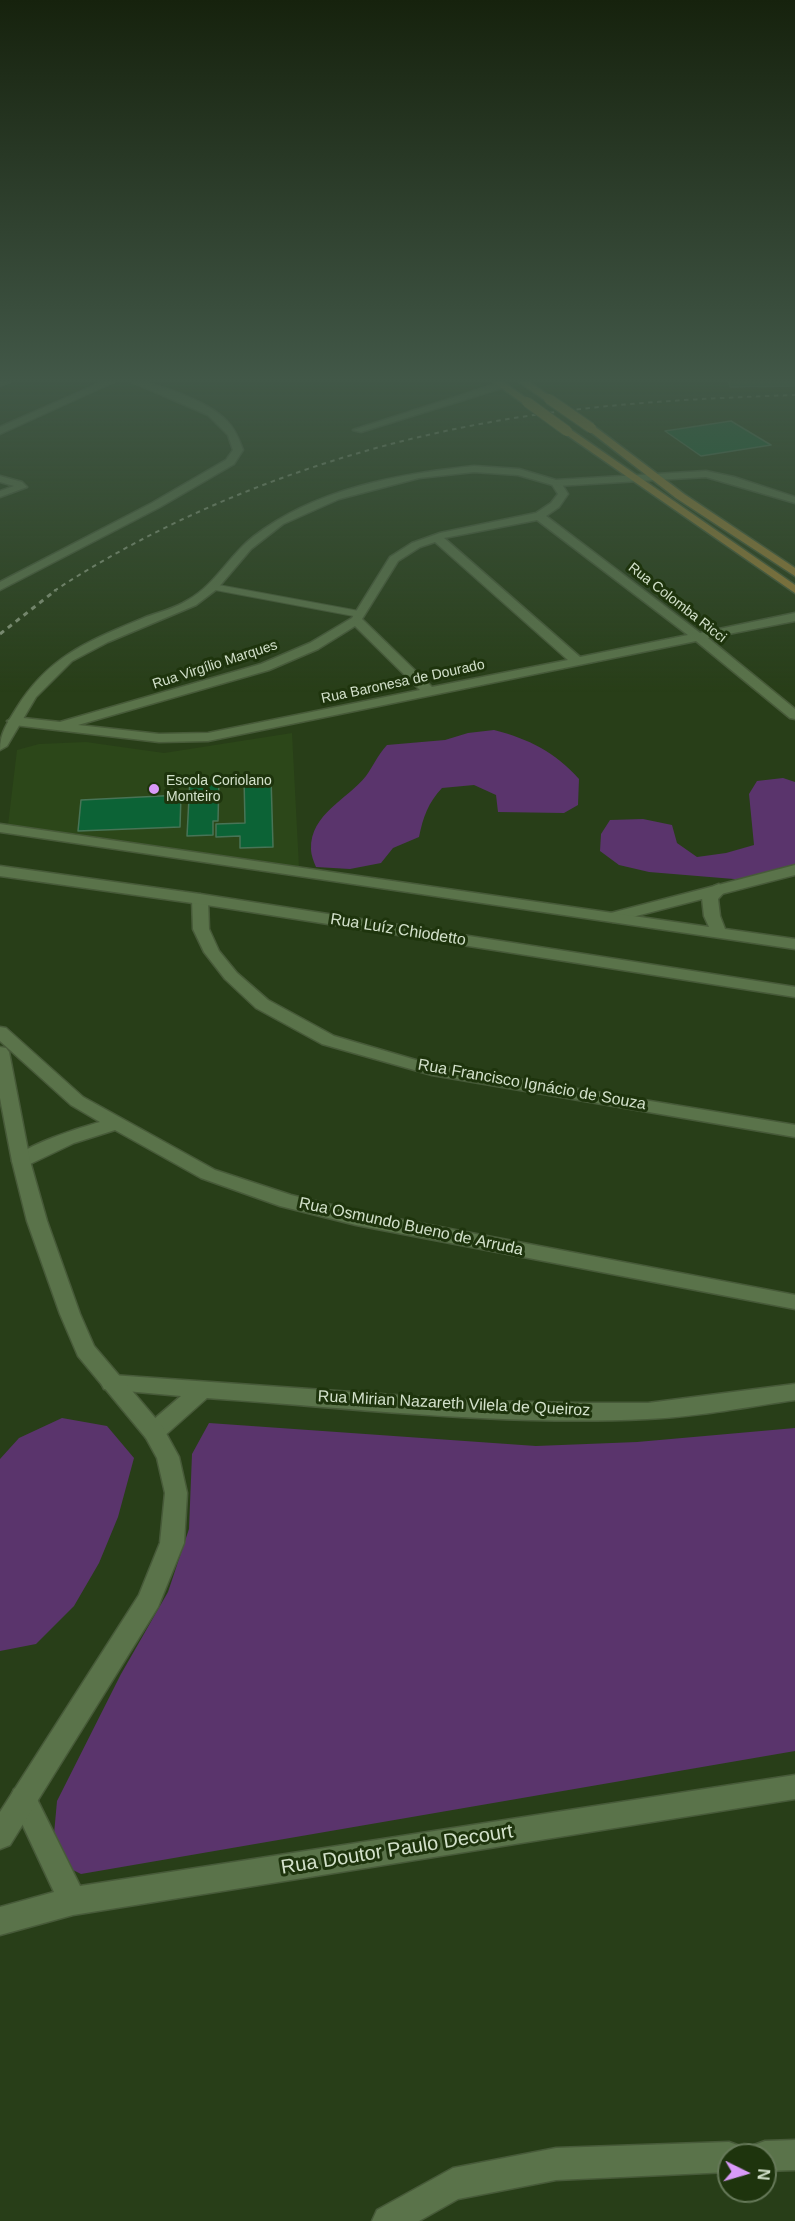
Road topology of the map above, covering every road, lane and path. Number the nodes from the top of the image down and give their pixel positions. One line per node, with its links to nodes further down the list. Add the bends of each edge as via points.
1 (20, 486): 8 (street, via 22,488)
2 (189, 486): 14 (street)
3 (373, 486): 13 (street, via 335,497 279,522 247,547)
4 (558, 486): 10 (street, Rua Virgílio Marques, via 563,494)
5 (643, 486): 15 (main road)
6 (668, 486): 12 (main road)
7 (748, 486): 9 (street)
8 (0, 494)
9 (795, 500)
10 (539, 516): 11 (street, Rua Virgílio Marques); 18 (street, Rua Colomba Ricci)
11 (437, 538): 16 (street, Rua Virgílio Marques, via 394,559); 19 (street)
12 (795, 573)
13 (213, 587): 16 (lane); 22 (street, via 192,603 68,658 31,695)
14 (0, 588)
15 (795, 590)
16 (358, 617): 20 (street); 23 (street, Rua Virgílio Marques, via 314,646 266,667)
17 (795, 617): 18 (street, Rua Baronesa de Dourado)
18 (697, 636): 19 (street, Rua Baronesa de Dourado); 21 (street, Rua Colomba Ricci)
19 (577, 661): 20 (street, Rua Baronesa de Dourado)
20 (429, 692): 23 (street, Rua Baronesa de Dourado, via 208,737 159,738)
21 (795, 715)
22 (14, 721): 23 (street, Rua Baronesa de Dourado); 24 (street)
23 (56, 727)
24 (0, 746)
25 (0, 828): 30 (street)
26 (795, 870): 28 (street)
27 (0, 871): 29 (street, Rua Luíz Chiodetto)
28 (719, 889): 30 (street); 31 (street, via 710,898)
29 (200, 899): 33 (street, Rua Luíz Chiodetto); 37 (street, Rua Francisco Ignácio de Souza, via 201,929 212,952 231,975 262,1004 328,1040 432,1070)
30 (613, 917): 31 (street)
31 (719, 933): 32 (street)
32 (795, 944)
33 (795, 992)
34 (0, 1032): 36 (street, Rua Osmundo Bueno de Arruda, via 76,1101)
35 (0, 1052): 38 (street)
36 (116, 1124): 38 (street, via 56,1142); 39 (street, Rua Osmundo Bueno de Arruda, via 207,1174 287,1202)
37 (795, 1131)
38 (21, 1161): 40 (street, via 37,1221 70,1314 85,1350)
39 (790, 1304)
40 (112, 1383): 42 (street, Rua Mirian Nazareth Vilela de Queiroz); 43 (street)
41 (793, 1390): 42 (street, Rua Mirian Nazareth Vilela de Queiroz, via 648,1412 478,1409)
42 (201, 1391): 43 (street)
43 (154, 1432): 45 (street, via 168,1457 176,1493 172,1543 148,1600)
44 (795, 1787): 47 (street, Rua Doutor Paulo Decourt)
45 (23, 1798): 46 (street); 47 (street)
46 (0, 1836)
47 (73, 1901): 48 (street, Rua Doutor Paulo Decourt)
48 (0, 1921)
49 (795, 2155): 50 (street)
50 (777, 2156)
51 (717, 2158): 52 (street, via 545,2166 453,2184)
52 (388, 2221)

